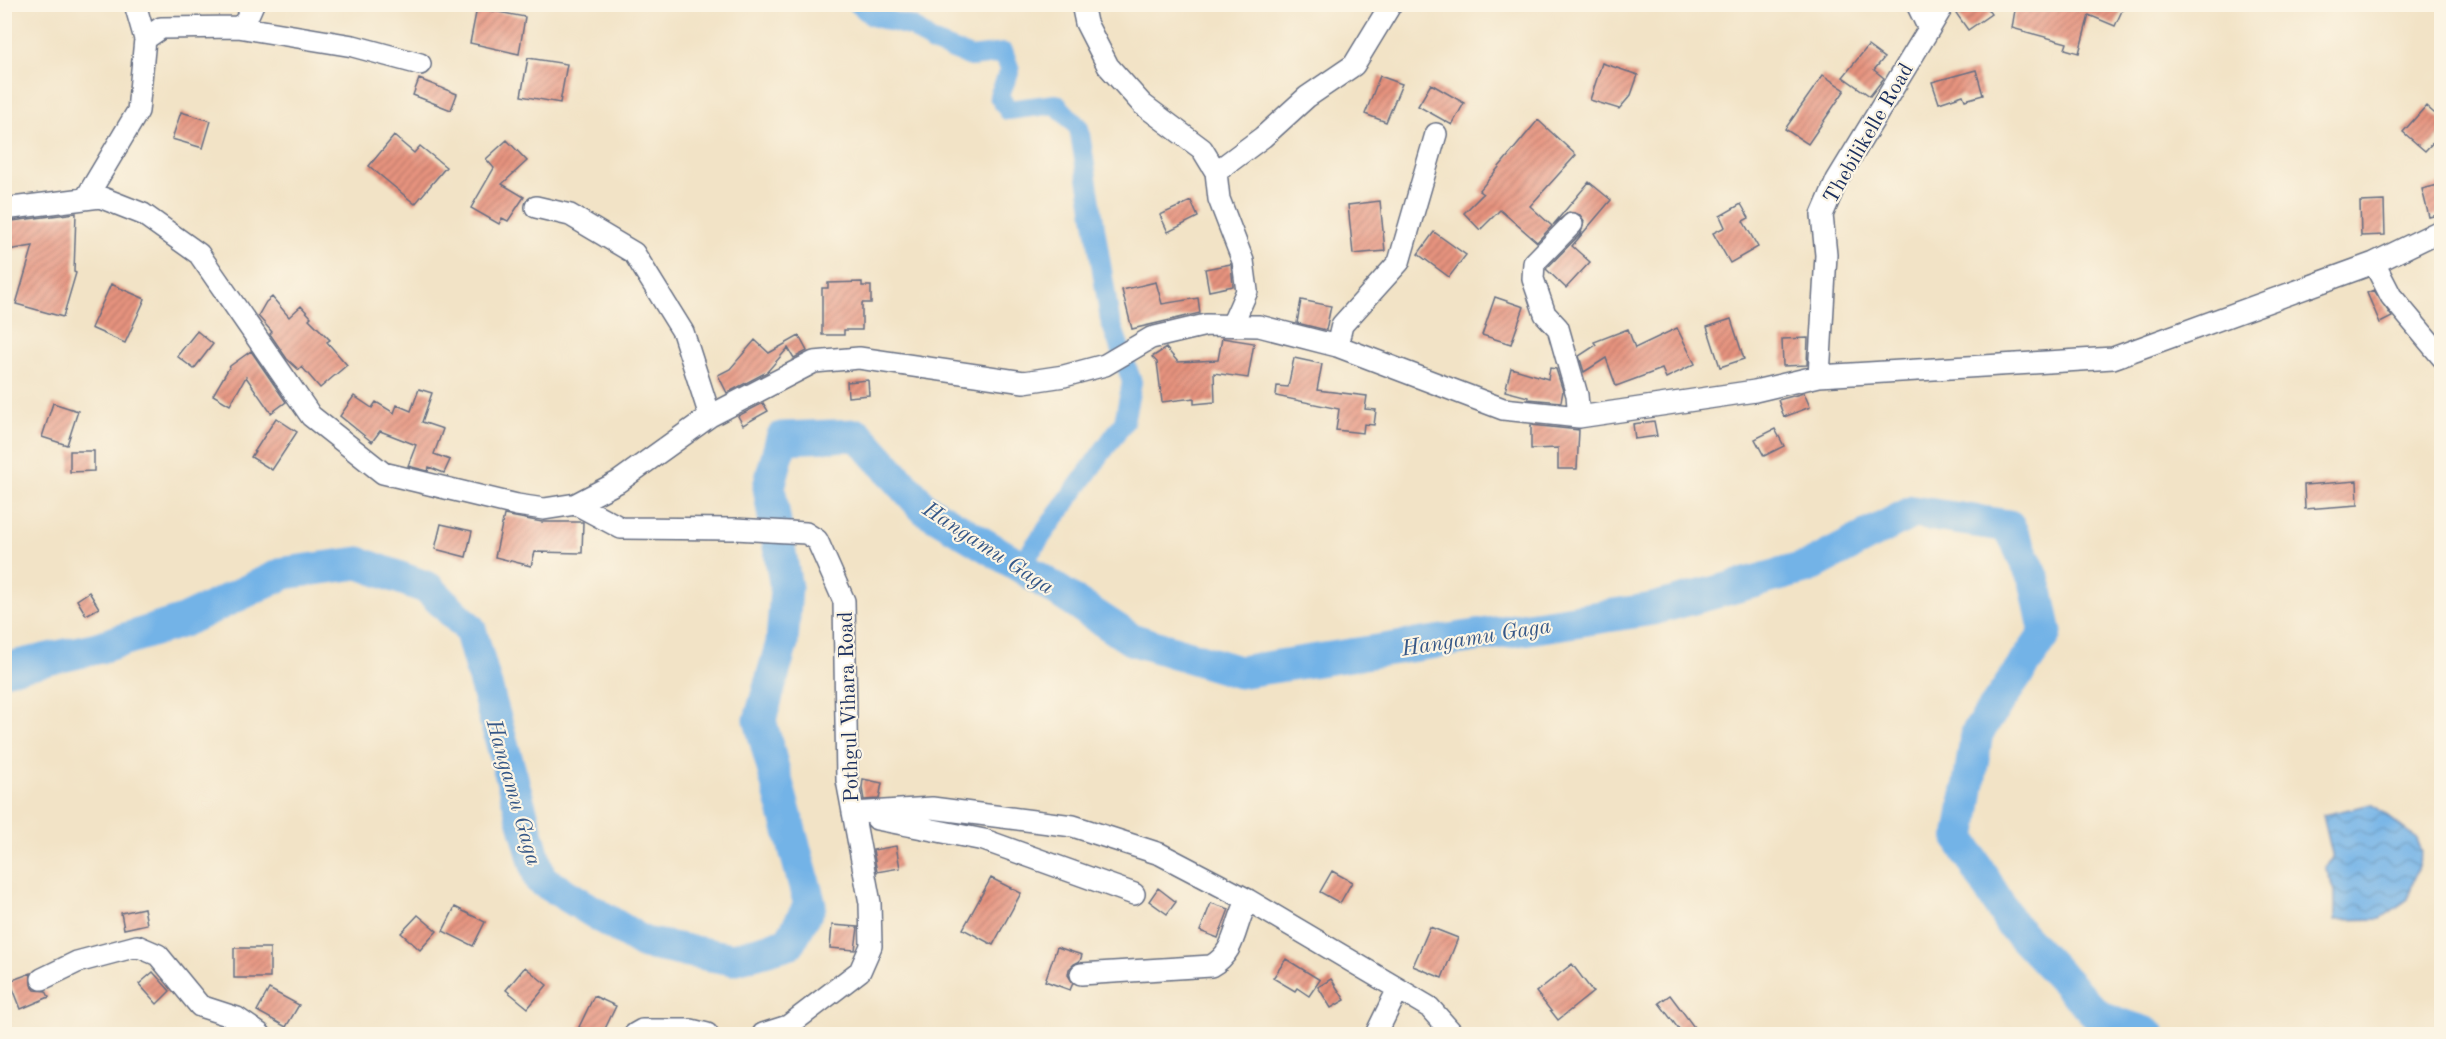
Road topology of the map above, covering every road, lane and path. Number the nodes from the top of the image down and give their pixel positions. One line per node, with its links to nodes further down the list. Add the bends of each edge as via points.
1 (135, 4): 9 (street)
2 (254, 4): 7 (street)
3 (1082, 4): 12 (street, via 1086,23 1108,66 1142,104 1202,149)
4 (1391, 4): 12 (street, via 1354,64)
5 (1917, 4): 8 (street)
6 (1944, 4): 8 (street, Thebilikelle Road)
7 (238, 27): 9 (street, via 161,28); 10 (street, via 353,46)
8 (1929, 29): 22 (street, Thebilikelle Road, via 1837,180 1822,215 1826,255)
9 (145, 39): 13 (street, via 138,111)
10 (420, 64)
11 (1436, 134): 20 (street, via 1399,262 1342,325)
12 (1216, 172): 19 (street, via 1219,199 1243,261 1247,291)
13 (86, 198): 15 (street); 25 (street, via 100,197 143,214 199,255 311,416 383,473 517,505 544,509)
14 (536, 207): 23 (street, via 570,215 634,253 683,332)
15 (4, 209)
16 (1572, 224): 24 (street, via 1533,263 1533,279 1545,314 1558,328 1577,395)
17 (2442, 230): 18 (street)
18 (2374, 263): 21 (street, via 2391,296); 22 (street, via 2113,358)
19 (1232, 326): 20 (street, via 1259,326); 23 (street, via 1206,324 1151,338 1105,365 1024,382 859,358 814,362)
20 (1337, 346): 24 (street, via 1503,409)
21 (2442, 357)
22 (1819, 376): 24 (street, via 1755,391)
23 (710, 416): 25 (street, via 618,482)
24 (1579, 417)
25 (576, 504): 26 (street, Pothgul Vihara Road, via 621,528 806,533 817,540 844,601 847,780)
26 (853, 813): 27 (street, via 984,840); 28 (street, via 932,808 1073,826 1160,855); 35 (street, Pothgul Vihara Road, via 870,903 871,946 860,971 788,1026)
27 (1134, 894)
28 (1248, 900): 29 (street, via 1233,943 1222,960 1211,966); 31 (street)
29 (1081, 974)
30 (42, 979): 33 (street, via 77,962 137,946 158,955 200,1006 237,1018)
31 (1398, 989): 36 (street); 37 (street, via 1428,1007)
32 (696, 1033): 34 (street, via 642,1030)
33 (260, 1035)
34 (635, 1035)
35 (763, 1035)
36 (1376, 1035)
37 (1453, 1035)

